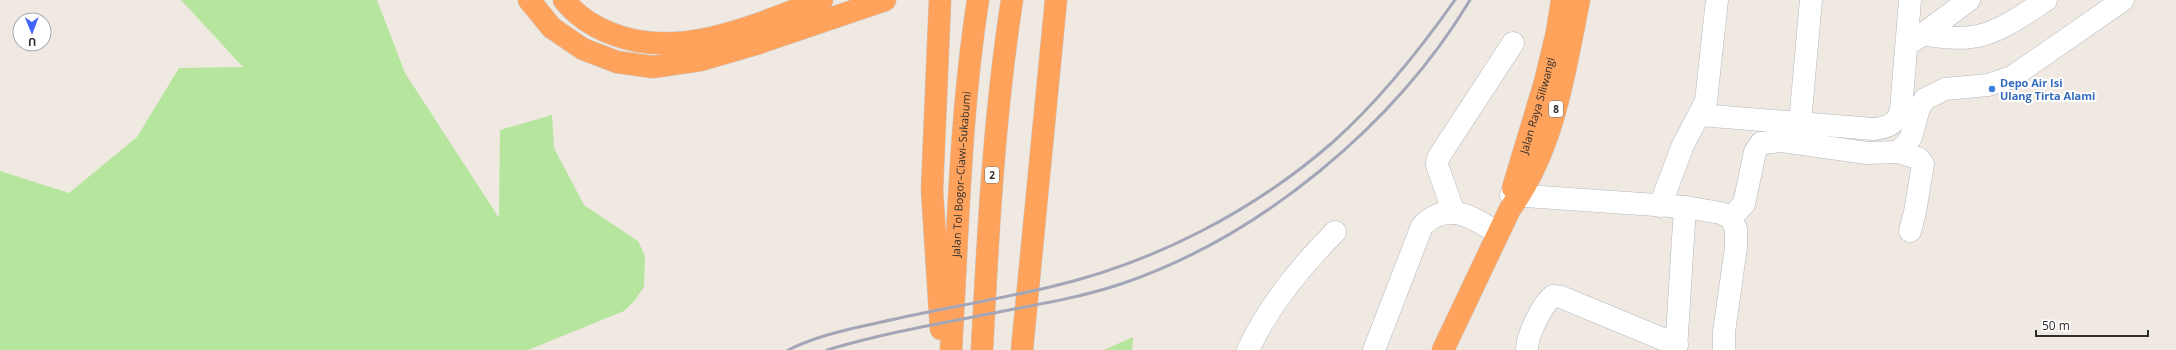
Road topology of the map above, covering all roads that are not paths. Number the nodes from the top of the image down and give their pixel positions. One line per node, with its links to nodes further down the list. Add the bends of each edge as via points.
1 (529, 0): 4 (highway, via 552,28 583,49 617,62 653,66 701,60)
2 (564, 0): 3 (highway, via 570,8 595,27 623,39 656,44 700,40 752,26)
3 (822, 0)
4 (885, 0)
5 (940, 0): 35 (highway, via 932,190 940,324)
6 (978, 0): 36 (highway, Jalan Tol Bogor–Ciawi–Sukabumi, via 971,47 960,178)
7 (1012, 0): 37 (highway, 2, via 1001,70 989,208)
8 (1056, 0): 38 (highway)
9 (1545, 0): 18 (highway)
10 (1562, 0): 18 (highway, Jalan Raya Siliwangi / 8)
11 (1579, 0): 26 (highway, Jalan Raya Siliwangi / 8, via 1554,114 1536,163)
12 (1717, 0): 22 (street, via 1706,101)
13 (1811, 0): 23 (street)
14 (1910, 0): 21 (street)
15 (1969, 0): 19 (street)
16 (2046, 0): 19 (street, via 1985,35 1954,39)
17 (2123, 0): 25 (street, via 2012,77 1988,84 1945,89 1925,99 1919,108 1912,137)
18 (1557, 32): 26 (highway, Jalan Raya Siliwangi / 8, via 1540,102 1521,156)
19 (1923, 34): 21 (street)
20 (1513, 43): 29 (street, via 1438,158 1436,165)
21 (1906, 47): 24 (street, via 1901,110 1894,122)
22 (1700, 115): 23 (street); 27 (street, via 1683,145)
23 (1800, 123): 24 (street, via 1873,129)
24 (1886, 127): 25 (street)
25 (1894, 153): 30 (street, via 1867,153 1782,141 1761,143 1755,152 1744,204); 31 (street, via 1918,158 1923,164)
26 (1513, 200): 27 (street); 33 (highway, Jalan Raya Siliwangi / 8)
27 (1660, 206): 28 (street)
28 (1685, 207): 30 (street, via 1721,213); 34 (street)
29 (1454, 212): 33 (street, via 1476,220); 40 (street, via 1432,217 1422,226)
30 (1731, 218): 43 (street, via 1736,229 1736,247 1724,332)
31 (1910, 231)
32 (1335, 232): 39 (street, via 1288,287 1257,329)
33 (1498, 233): 41 (highway, Jalan Raya Siliwangi / 8)
34 (1677, 348): 42 (street, via 1561,297 1553,296 1542,309 1529,338)
35 (946, 350)
36 (951, 350)
37 (982, 350)
38 (1022, 350)
39 (1248, 350)
40 (1374, 350)
41 (1444, 350)
42 (1527, 350)
43 (1724, 350)

